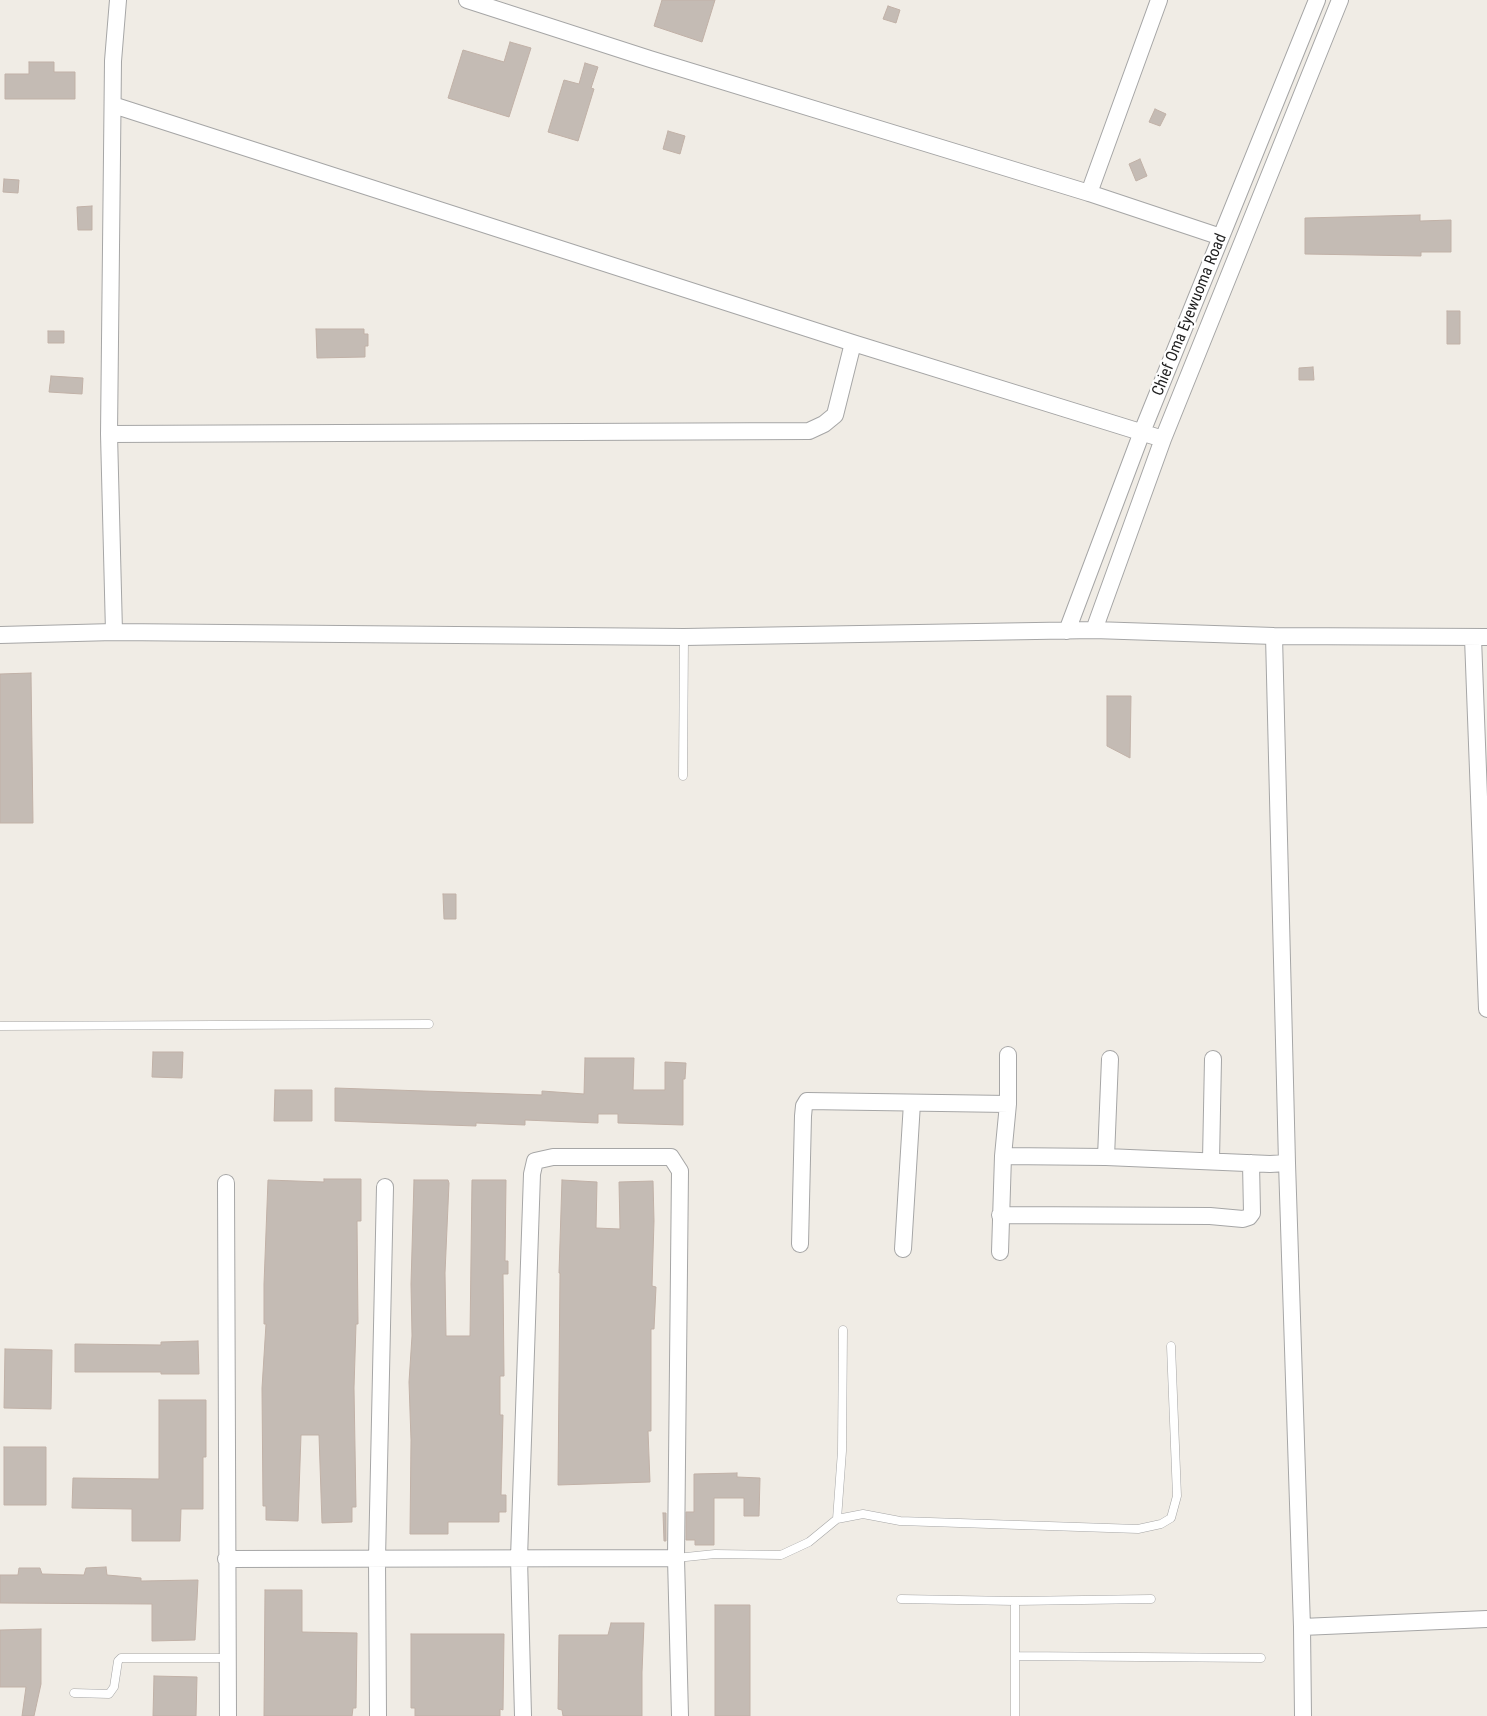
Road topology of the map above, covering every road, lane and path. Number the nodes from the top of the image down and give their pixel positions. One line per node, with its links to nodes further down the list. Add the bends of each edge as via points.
1 (118, 0): 6 (street)
2 (467, 0): 7 (street)
3 (1159, 0): 7 (street)
4 (1317, 0): 8 (street, Chief Oma Eyewuoma Road)
5 (1340, 0): 12 (street, Chief Oma Eyewuoma Road)
6 (113, 105): 9 (street); 11 (street)
7 (1089, 193): 8 (street)
8 (1221, 237): 10 (street, Chief Oma Eyewuoma Road)
9 (853, 343): 10 (street); 11 (street, via 835,415 809,431)
10 (1142, 432): 12 (street); 14 (street, Chief Oma Eyewuoma Road)
11 (109, 434): 15 (street)
12 (1163, 439): 13 (street, Chief Oma Eyewuoma Road)
13 (1094, 630): 14 (street); 17 (street)
14 (1067, 631): 18 (street)
15 (114, 632): 16 (street); 18 (street)
16 (0, 635)
17 (1274, 636): 19 (street); 33 (street)
18 (684, 637): 20 (lane)
19 (1480, 638): 21 (street)
20 (683, 776)
21 (1487, 1009)
22 (429, 1024): 23 (lane)
23 (0, 1026)
24 (1008, 1055): 28 (street)
25 (1110, 1058): 30 (street)
26 (1214, 1058): 31 (street)
27 (912, 1103): 28 (street); 37 (street, via 807,1101 803,1116); 38 (street)
28 (1008, 1104): 29 (street)
29 (1003, 1156): 30 (street); 36 (street)
30 (1106, 1157): 31 (street)
31 (1211, 1160): 32 (street)
32 (1251, 1162): 33 (street); 36 (street, via 1252,1213 1249,1218)
33 (1287, 1162): 51 (street)
34 (226, 1183): 45 (street)
35 (385, 1187): 46 (street)
36 (1000, 1215): 39 (street)
37 (800, 1244)
38 (903, 1249)
39 (1000, 1252)
40 (843, 1330): 42 (lane, via 842,1451)
41 (1171, 1346): 42 (lane, via 1177,1496 1171,1518 1161,1524 1138,1529 900,1521 863,1514)
42 (837, 1519): 44 (lane, via 809,1542 781,1555 715,1554)
43 (519, 1558): 44 (street); 44 (street, via 535,1161 552,1157 671,1157 680,1170); 46 (street); 58 (street)
44 (676, 1558): 59 (street)
45 (226, 1559): 46 (street); 53 (street)
46 (377, 1559): 57 (street)
47 (1151, 1598): 49 (lane)
48 (901, 1599): 49 (lane)
49 (1015, 1601): 52 (lane)
50 (1487, 1619): 51 (street)
51 (1302, 1627): 61 (street)
52 (1016, 1656): 54 (lane); 60 (lane)
53 (227, 1658): 55 (lane, via 121,1658 114,1687 109,1694); 56 (street)
54 (1261, 1658)
55 (74, 1693)
56 (228, 1716)
57 (378, 1716)
58 (523, 1716)
59 (680, 1716)
60 (1015, 1716)
61 (1303, 1716)

